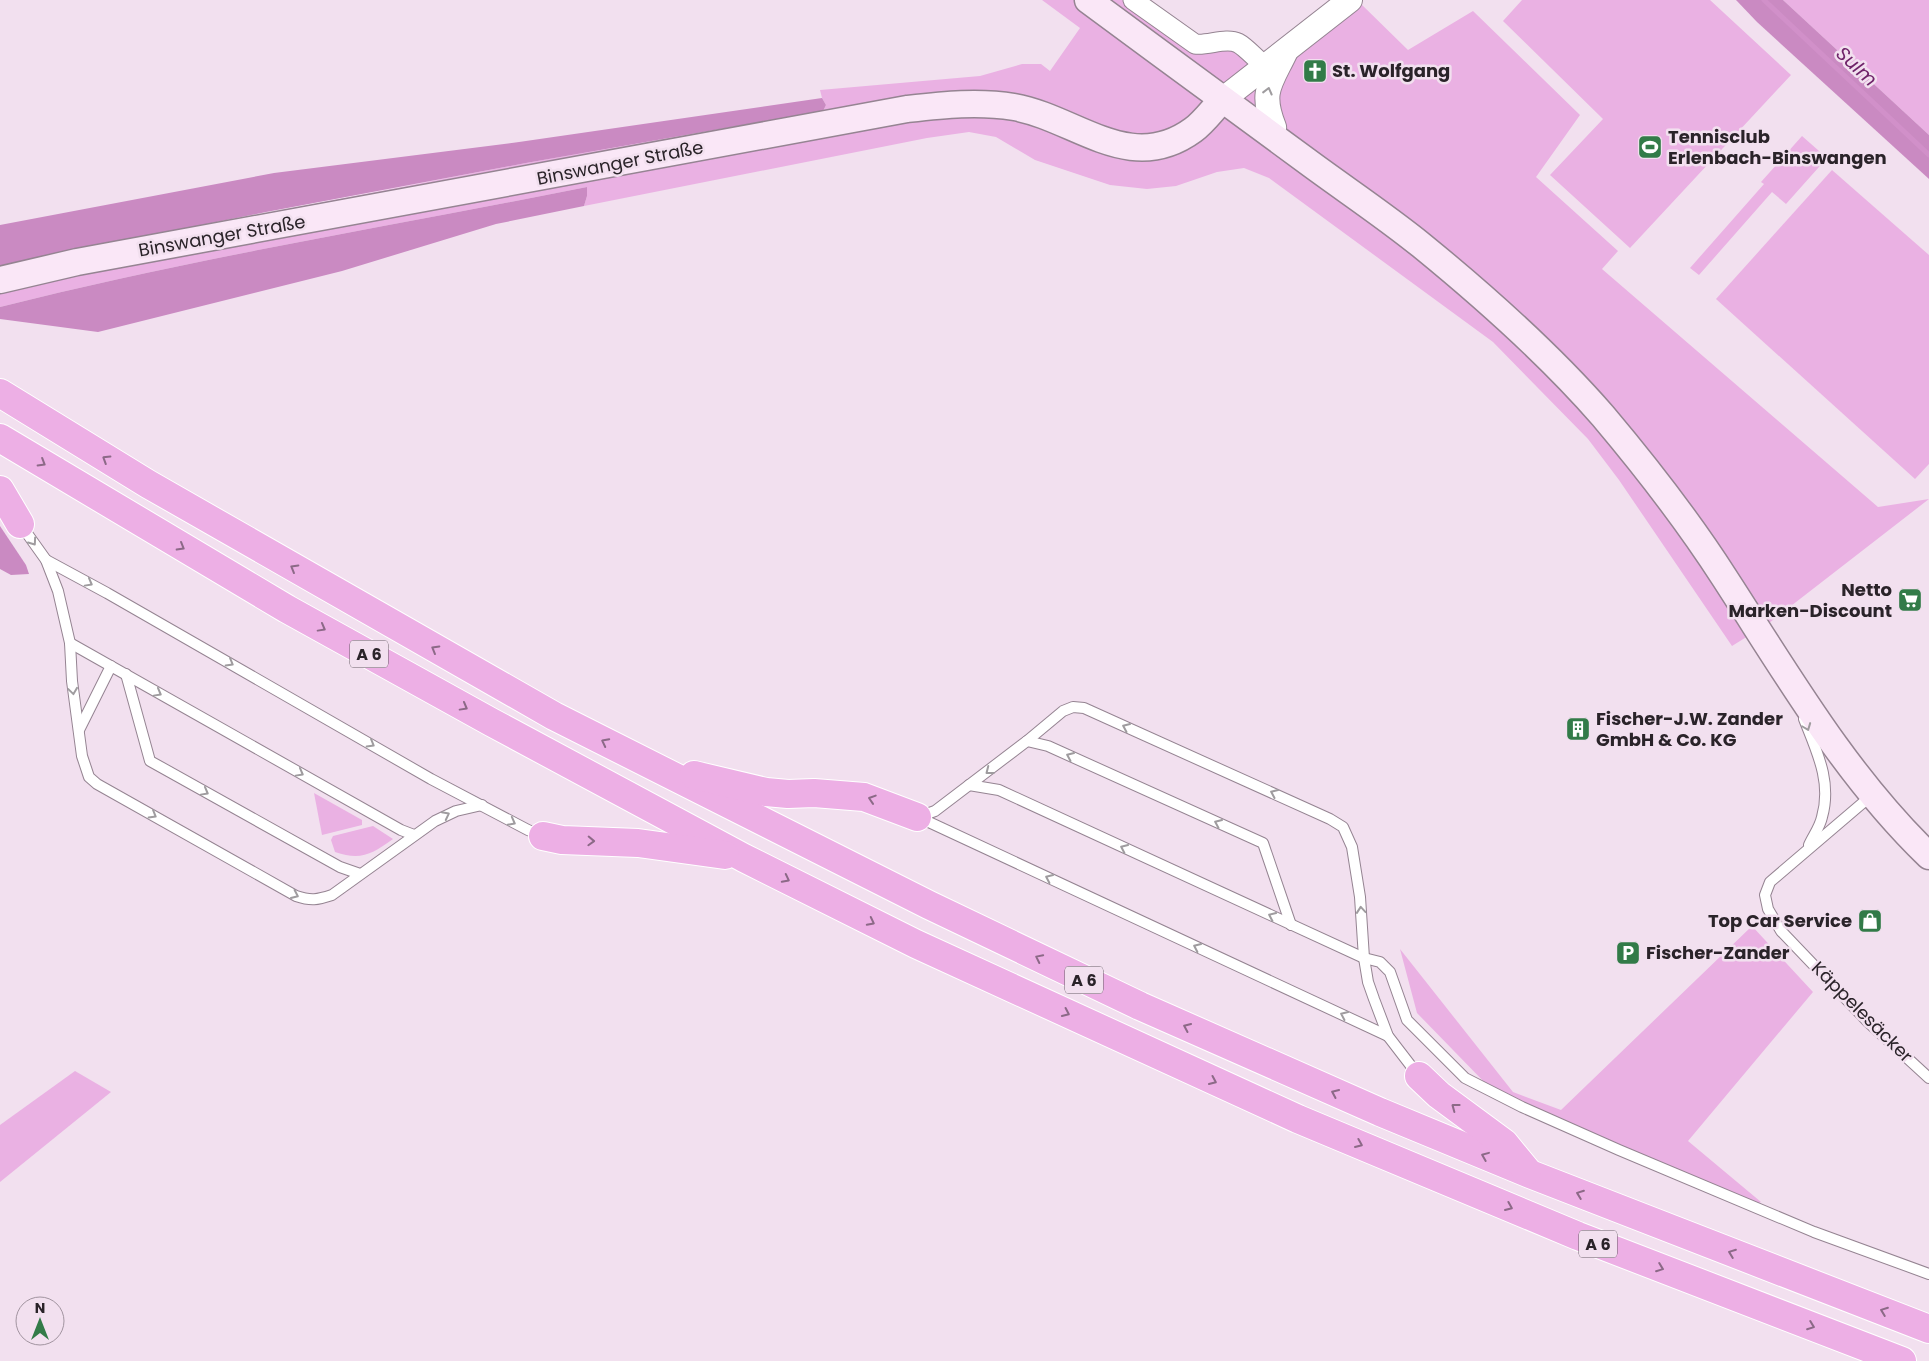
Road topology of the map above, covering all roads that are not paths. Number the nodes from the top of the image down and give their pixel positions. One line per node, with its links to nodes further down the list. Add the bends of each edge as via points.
1 (1088, 0): 6 (main road)
2 (1133, 0): 5 (street, via 1195,44 1238,43)
3 (1350, 0): 4 (street)
4 (1287, 49): 5 (street); 7 (street, one-way to 4, via 1274,127 1266,104 1266,91)
5 (1265, 66): 6 (street)
6 (1222, 100): 7 (main road); 8 (main road, Binswanger Straße, via 1195,128 1179,139 1158,146 1136,148 1104,141 1015,107 980,103 907,109 77,262)
7 (1268, 133): 17 (main road, via 1420,244 1552,361 1604,417 1660,488 1722,574)
8 (0, 280)
9 (0, 392): 20 (highway, A 6, one-way to 9, via 554,716 156,489)
10 (0, 438): 29 (highway, A 6, one-way to 29, via 286,609)
11 (0, 490): 12 (highway)
12 (20, 524): 13 (lane, one-way to 13)
13 (46, 560): 14 (lane, via 58,591); 23 (lane, one-way to 23)
14 (70, 643): 15 (lane); 18 (lane, one-way to 18)
15 (111, 666): 16 (lane); 18 (lane)
16 (126, 674): 25 (lane, one-way to 25); 30 (lane, one-way to 30, via 150,761 340,867)
17 (1790, 681): 22 (main road); 27 (lane, one-way to 27, via 1825,778 1826,800 1822,819)
18 (79, 731): 30 (lane, one-way to 30, via 86,770 98,784 296,896 318,899 332,894)
19 (1027, 741): 21 (lane, one-way to 21); 31 (lane, one-way to 19, via 1263,843 1048,746); 32 (lane, one-way to 19, via 1360,897 1352,847 1343,826 1084,708 1073,707 1063,711)
20 (648, 764): 24 (highway, one-way to 20, via 864,797 766,792); 36 (highway, A 6, one-way to 20, via 1140,1006)
21 (969, 786): 24 (lane, via 935,811); 31 (lane, one-way to 21, via 999,790)
22 (1873, 795): 27 (lane, Käppelesäcker); 28 (main road)
23 (482, 805): 25 (lane, one-way to 23, via 456,811); 26 (lane, one-way to 26)
24 (917, 817): 33 (lane, one-way to 24)
25 (414, 835): 30 (lane)
26 (543, 836): 29 (highway, one-way to 29, via 562,840 638,843)
27 (1807, 848): 35 (lane, Käppelesäcker, via 1770,882 1765,894 1768,909 1781,931 1868,1022)
28 (1929, 856)
29 (744, 858): 39 (highway, A 6, one-way to 39, via 916,944 1298,1119 1578,1236)
30 (360, 874)
31 (1291, 925): 32 (lane)
32 (1364, 958): 33 (lane, via 1368,982); 37 (lane, via 1380,962 1390,972 1408,1020 1466,1078 1619,1150 1814,1232)
33 (1388, 1036): 34 (lane)
34 (1419, 1076): 36 (highway, one-way to 34, via 1504,1143)
35 (1929, 1078)
36 (1530, 1174): 38 (highway, A 6, one-way to 36)
37 (1929, 1274)
38 (1929, 1329)
39 (1902, 1361)

